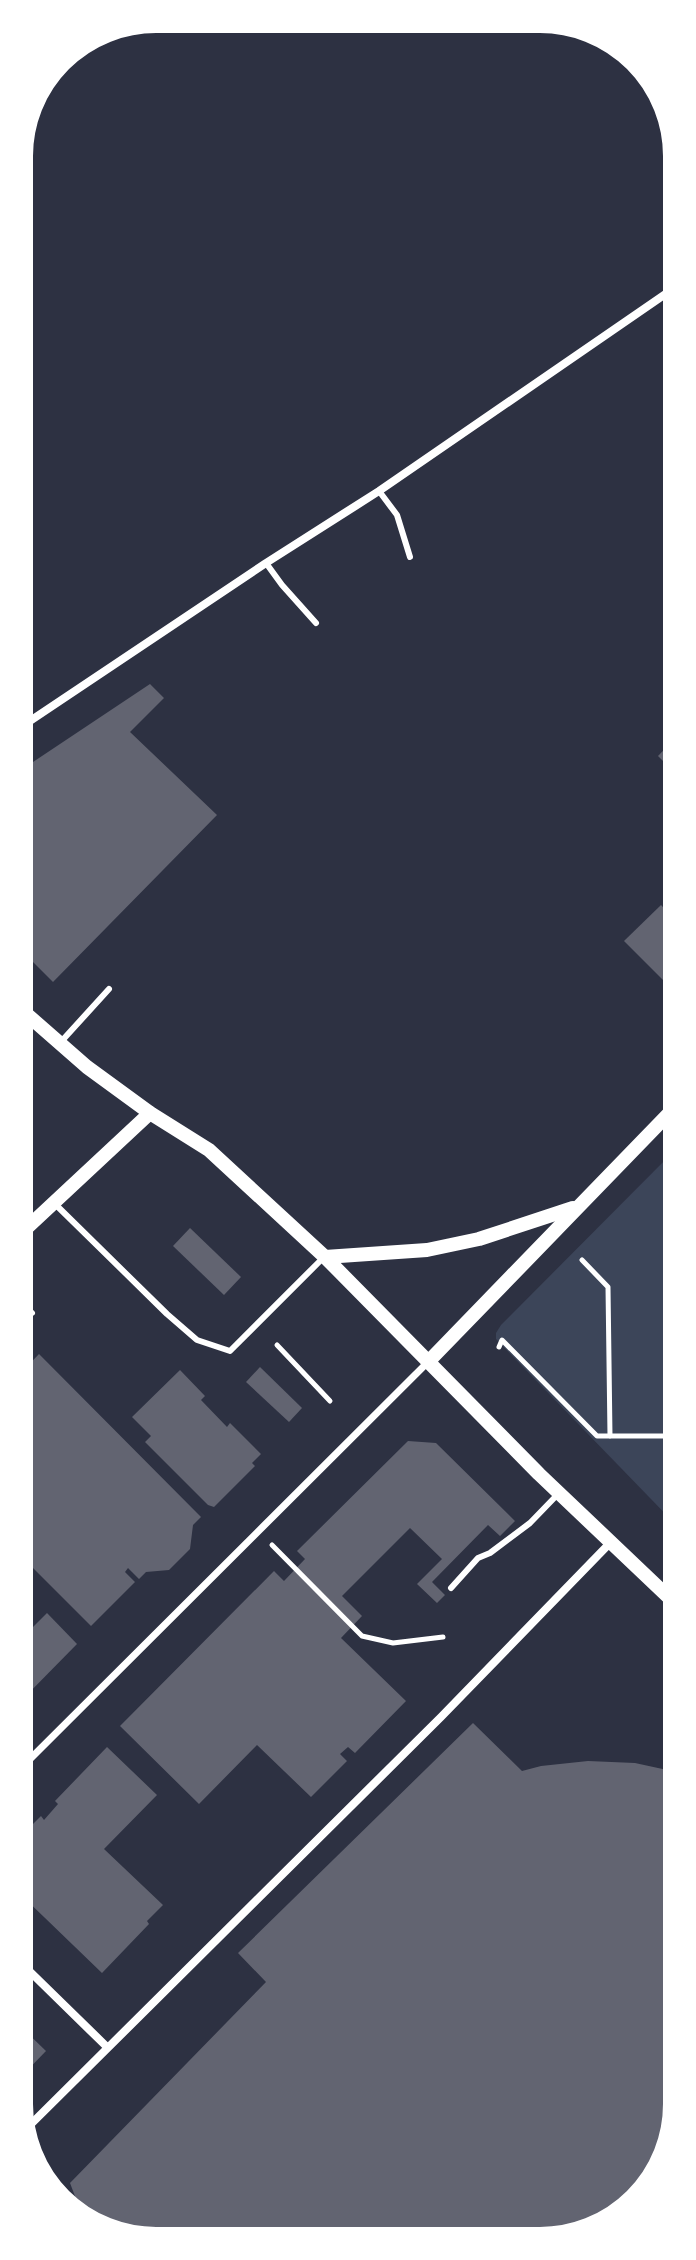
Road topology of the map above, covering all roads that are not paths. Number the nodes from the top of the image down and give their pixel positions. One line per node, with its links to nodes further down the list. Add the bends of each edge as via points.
1 (668, 292): 2 (street)
2 (379, 491): 3 (lane, via 397,515); 4 (street)
3 (410, 557)
4 (266, 563): 5 (lane); 6 (street)
5 (316, 623)
6 (28, 722)
7 (109, 989): 9 (lane)
8 (28, 1016): 9 (street)
9 (59, 1044): 10 (street)
10 (150, 1113): 12 (street); 15 (street, via 209,1150)
11 (668, 1114): 13 (street)
12 (55, 1204): 14 (street); 15 (lane, via 197,1340 230,1351)
13 (577, 1207): 15 (street, via 427,1250); 18 (street)
14 (28, 1228)
15 (325, 1257): 18 (street)
16 (28, 1309): 17 (lane)
17 (32, 1313)
18 (429, 1361): 19 (street); 23 (street)
19 (559, 1493): 20 (street); 21 (lane, via 530,1523 478,1558)
20 (611, 1542): 22 (street); 25 (street)
21 (451, 1588)
22 (668, 1597)
23 (28, 1761)
24 (28, 1970): 25 (street)
25 (107, 2047): 26 (street)
26 (30, 2125)

